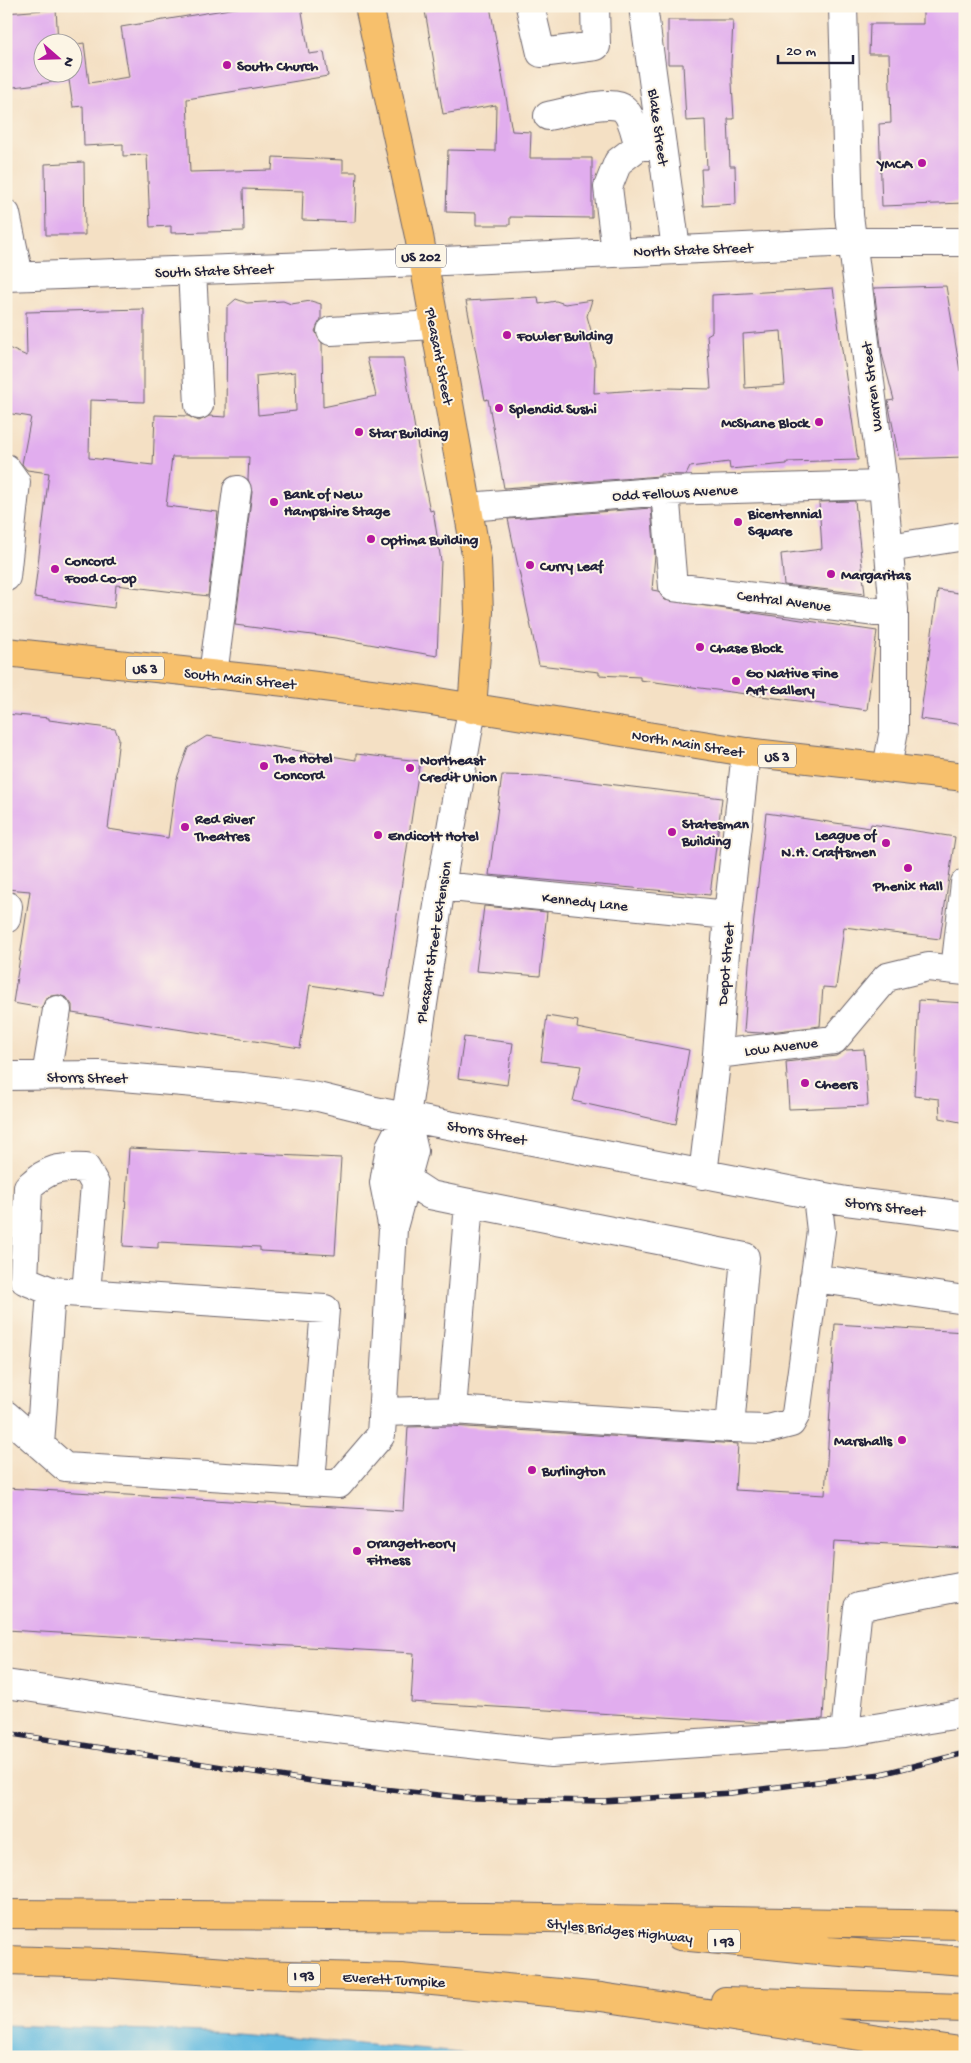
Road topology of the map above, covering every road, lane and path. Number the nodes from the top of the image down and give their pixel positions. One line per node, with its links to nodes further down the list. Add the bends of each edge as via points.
1 (370, 6): 13 (main road, Pleasant Street / US 202)
2 (530, 6): 3 (street, via 541,53 596,46)
3 (595, 6)
4 (643, 6): 7 (street, Blake Street)
5 (843, 6): 9 (street, Warren Street, via 848,199)
6 (548, 116): 7 (street, via 612,104 624,108)
7 (650, 145): 11 (street, Blake Street); 12 (street, via 618,162 608,188)
8 (6, 214): 15 (street)
9 (853, 242): 10 (street, North State Street); 11 (street, North State Street); 20 (street, Warren Street)
10 (965, 242)
11 (676, 249): 12 (street, North State Street)
12 (616, 252): 13 (street, North State Street)
13 (422, 262): 14 (street, South State Street); 16 (main road, Pleasant Street / US 202)
14 (192, 271): 15 (street, South State Street); 18 (street)
15 (13, 276)
16 (434, 325): 17 (street); 23 (main road, Pleasant Street / US 202)
17 (330, 331)
18 (199, 405)
19 (6, 468): 26 (street, via 16,482)
20 (883, 485): 22 (street, Odd Fellows Avenue); 25 (street, Warren Street)
21 (237, 490): 29 (street)
22 (665, 491): 23 (street, Odd Fellows Avenue); 27 (street, Central Avenue, via 673,588 876,612)
23 (468, 507): 30 (main road, Pleasant Street / US 202, via 477,560 479,612)
24 (965, 536): 25 (street)
25 (889, 548): 27 (street, Warren Street)
26 (6, 577)
27 (894, 610): 32 (street, Warren Street, via 894,730)
28 (6, 652): 29 (main road, South Main Street / US 3)
29 (213, 675): 30 (main road, South Main Street / US 3, via 425,700)
30 (472, 709): 31 (main road, North Main Street / US 3); 35 (street, Pleasant Street Extension)
31 (746, 752): 32 (main road, North Main Street / US 3); 36 (street, Depot Street)
32 (887, 768): 33 (main road, North Main Street / US 3)
33 (965, 777)
34 (965, 883): 37 (street)
35 (441, 886): 36 (street, Kennedy Lane); 42 (street, Pleasant Street Extension)
36 (728, 916): 39 (street, Depot Street)
37 (960, 970): 39 (street, Low Avenue, via 928,966 887,978 834,1040)
38 (57, 1010): 41 (street)
39 (717, 1054): 43 (street, Depot Street)
40 (6, 1076): 41 (street, Storrs Street)
41 (46, 1076): 42 (street, Storrs Street, via 99,1075 243,1087 318,1097)
42 (406, 1116): 43 (street, Storrs Street); 44 (street, via 414,1151); 48 (street, via 390,1147 384,1183)
43 (703, 1175): 45 (street, Storrs Street)
44 (407, 1180): 46 (street, via 430,1195); 48 (street)
45 (818, 1196): 47 (street, Storrs Street); 49 (street, via 821,1231)
46 (469, 1203): 53 (street); 56 (street, via 744,1257)
47 (965, 1216)
48 (393, 1229): 54 (street)
49 (814, 1278): 52 (street); 56 (street, via 794,1419 781,1428 768,1430)
50 (51, 1291): 51 (street); 51 (street, via 24,1280 28,1187 59,1167 86,1168 95,1184); 57 (street)
51 (86, 1293): 58 (street, via 325,1309)
52 (965, 1300)
53 (452, 1410): 54 (street); 56 (street)
54 (383, 1412): 58 (street, via 381,1435 339,1484)
55 (6, 1415): 57 (street)
56 (730, 1428)
57 (40, 1445): 58 (street, via 65,1467)
58 (311, 1482)
59 (965, 1586): 62 (street, via 858,1607)
60 (6, 1684): 62 (street, via 210,1715 551,1753)
61 (965, 1713): 62 (street)
62 (845, 1733)
63 (6, 1914): 64 (main road, I 93)
64 (484, 1917): 65 (main road); 67 (main road, Styles Bridges Highway / I 93, via 828,1951)
65 (965, 1925)
66 (6, 1960): 68 (main road, Everett Turnpike / I 93, via 253,1974 401,1978)
67 (965, 1961)
68 (601, 1997): 69 (main road, I 93); 70 (main road)
69 (965, 2008)
70 (965, 2052)

